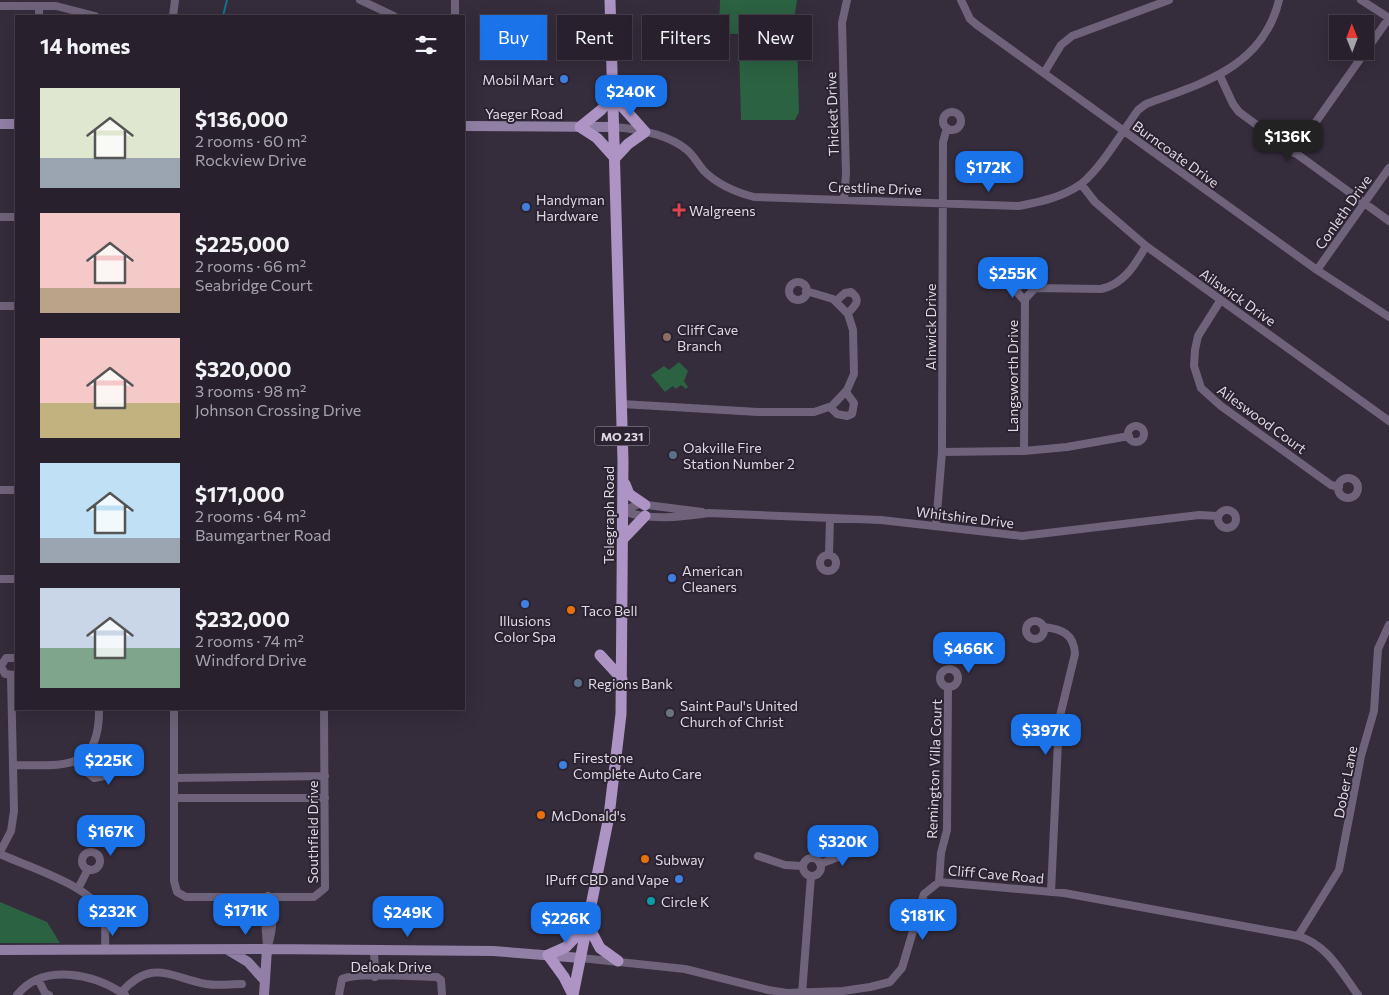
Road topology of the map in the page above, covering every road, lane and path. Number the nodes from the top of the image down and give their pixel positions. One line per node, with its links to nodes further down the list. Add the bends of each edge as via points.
1 (175, 0): 14 (street)
2 (360, 0): 15 (street)
3 (455, 0): 16 (street)
4 (610, 0): 20 (main road, Telegraph Road / MO 231)
5 (847, 0): 33 (street, Thicket Drive, via 842,24)
6 (961, 0): 18 (street, Burncoate Drive, via 970,19)
7 (1169, 0): 18 (street, via 1072,36 1061,45)
8 (1279, 0): 19 (street, Crestline Drive, via 1260,42)
9 (1360, 0): 17 (street)
10 (0, 6): 11 (street)
11 (39, 6): 12 (street); 13 (street, via 73,9)
12 (39, 15)
13 (92, 15)
14 (173, 15)
15 (392, 15)
16 (454, 15)
17 (1389, 18): 29 (street)
18 (1044, 73): 27 (street, Burncoate Drive)
19 (1220, 76): 27 (street, Crestline Drive, via 1146,104); 29 (street, via 1239,112)
20 (613, 96): 24 (main road); 25 (main road, Telegraph Road / MO 231); 28 (main road)
21 (0, 124): 22 (main road)
22 (15, 124)
23 (465, 126): 24 (main road, Yaeger Road)
24 (580, 127): 25 (main road, Yaeger Road); 30 (main road, via 597,138)
25 (614, 127): 28 (street, Crestline Drive); 30 (main road, Telegraph Road / MO 231)
26 (947, 128): 34 (street, Alnwick Drive, via 943,142)
27 (1123, 131): 32 (street, Crestline Drive); 40 (street, Burncoate Drive)
28 (645, 132): 30 (main road); 33 (street, Crestline Drive, via 678,144 711,177 741,194)
29 (1294, 153): 35 (street)
30 (615, 158): 51 (main road, Telegraph Road / MO 231)
31 (1389, 168): 35 (street, Conleth Drive)
32 (1081, 184): 34 (street, Crestline Drive, via 1057,197 1019,206); 39 (street, Ailswick Drive, via 1095,202)
33 (844, 199): 34 (street, Crestline Drive)
34 (942, 203): 56 (street, Alnwick Drive)
35 (1364, 204): 38 (street); 40 (street, Conleth Drive)
36 (0, 217): 37 (street)
37 (15, 217)
38 (1389, 221)
39 (1146, 246): 41 (street, Langsworth Drive, via 1134,266 1111,287 1102,290); 45 (street, Ailswick Drive)
40 (1317, 270): 49 (street, Burncoate Drive)
41 (1036, 288): 43 (street, Langsworth Drive); 43 (street, Langsworth Drive, via 1028,282 1018,283 1017,292)
42 (806, 291): 44 (street, via 817,292)
43 (1024, 300): 55 (street, Langsworth Drive)
44 (836, 301): 48 (street); 48 (street, via 845,293 855,295 856,306)
45 (1220, 301): 53 (street, Ailswick Drive); 58 (street, Aileswood Court, via 1198,336 1194,366 1201,388 1331,485)
46 (0, 306): 47 (street)
47 (15, 306)
48 (848, 313): 50 (street, via 853,330 854,374)
49 (1389, 317)
50 (846, 392): 52 (street); 52 (street, via 854,403 852,414 837,414)
51 (622, 404): 52 (street, via 758,412 814,412); 57 (main road, Telegraph Road / MO 231)
52 (830, 407)
53 (1389, 421)
54 (1129, 436): 55 (street)
55 (1024, 451): 56 (street)
56 (942, 452): 65 (street, Alnwick Drive)
57 (623, 480): 61 (main road, Telegraph Road / MO 231); 62 (main road, via 629,494)
58 (1339, 487)
59 (0, 490): 60 (street)
60 (15, 490)
61 (623, 511): 62 (street, Whitshire Drive, via 638,504); 66 (main road, Telegraph Road / MO 231)
62 (645, 511): 64 (street, Whitshire Drive, via 687,516 709,513); 66 (main road)
63 (1218, 516): 65 (street, Whitshire Drive, via 1199,515 1022,536)
64 (830, 518): 65 (street, Whitshire Drive); 67 (street)
65 (936, 526)
66 (623, 538): 75 (main road, Telegraph Road / MO 231)
67 (829, 555)
68 (0, 579): 69 (street)
69 (15, 579)
70 (1389, 625): 99 (street, Dober Lane, via 1378,649 1374,711 1339,870)
71 (1044, 627): 96 (street, via 1063,630 1075,644 1059,720)
72 (600, 654): 75 (main road)
73 (15, 658): 74 (street, via 9,657 2,663 3,672)
74 (14, 675): 82 (street)
75 (622, 680): 98 (main road, Telegraph Road / MO 231, via 612,797)
76 (948, 687): 94 (street, Remington Villa Court, via 947,830)
77 (99, 710): 80 (street, via 98,736)
78 (174, 710): 84 (street, Southfield Drive)
79 (324, 710): 83 (street, Southfield Drive)
80 (92, 749): 81 (street); 81 (street, via 104,765 104,776 94,778)
81 (74, 762): 82 (street)
82 (13, 765): 88 (street, via 11,831)
83 (324, 776): 84 (street); 86 (street, Southfield Drive)
84 (174, 778): 85 (street, Southfield Drive)
85 (174, 798): 86 (street); 97 (street, Southfield Drive, via 174,881 177,892 186,897)
86 (325, 798): 97 (street, Southfield Drive, via 325,888 314,897)
87 (861, 851): 90 (street)
88 (0, 853): 95 (street)
89 (758, 856): 91 (street, via 785,865)
90 (820, 864): 91 (street, via 816,858 809,858); 93 (street, via 818,874)
91 (802, 866): 93 (street)
92 (88, 870): 95 (street)
93 (811, 876): 114 (street)
94 (939, 882): 96 (street, Cliff Cave Road); 114 (street, Cliff Cave Road, via 924,894 902,968 890,982 843,991)
95 (78, 889): 103 (street, via 102,912)
96 (1051, 892): 99 (street, Cliff Cave Road)
97 (268, 896): 101 (street, via 273,933)
98 (588, 925): 105 (main road, via 566,947); 106 (main road, Telegraph Road / MO 231); 107 (main road, via 600,948)
99 (1298, 936): 120 (street, Cliff Cave Road, via 1312,941 1326,952)
100 (226, 949): 101 (main road); 103 (main road); 110 (main road, via 248,962)
101 (267, 949): 104 (main road); 110 (main road)
102 (0, 950): 103 (main road)
103 (105, 950)
104 (374, 950): 105 (main road); 108 (street)
105 (548, 955): 106 (main road); 119 (main road)
106 (581, 958): 107 (street, Cliff Cave Road); 119 (main road, Telegraph Road / MO 231)
107 (618, 961): 114 (street, Cliff Cave Road, via 685,969 768,990)
108 (375, 977): 117 (street, Deloak Drive, via 342,979); 118 (street, Deloak Drive, via 437,977 442,980)
109 (38, 979): 112 (street); 113 (street, via 61,975 94,978); 115 (street)
110 (265, 981): 116 (main road)
111 (242, 984): 113 (street, via 207,984 154,972 133,979)
112 (46, 994)
113 (123, 994)
114 (802, 994)
115 (17, 995)
116 (264, 995)
117 (339, 995)
118 (442, 995)
119 (573, 995)
120 (1358, 995)

